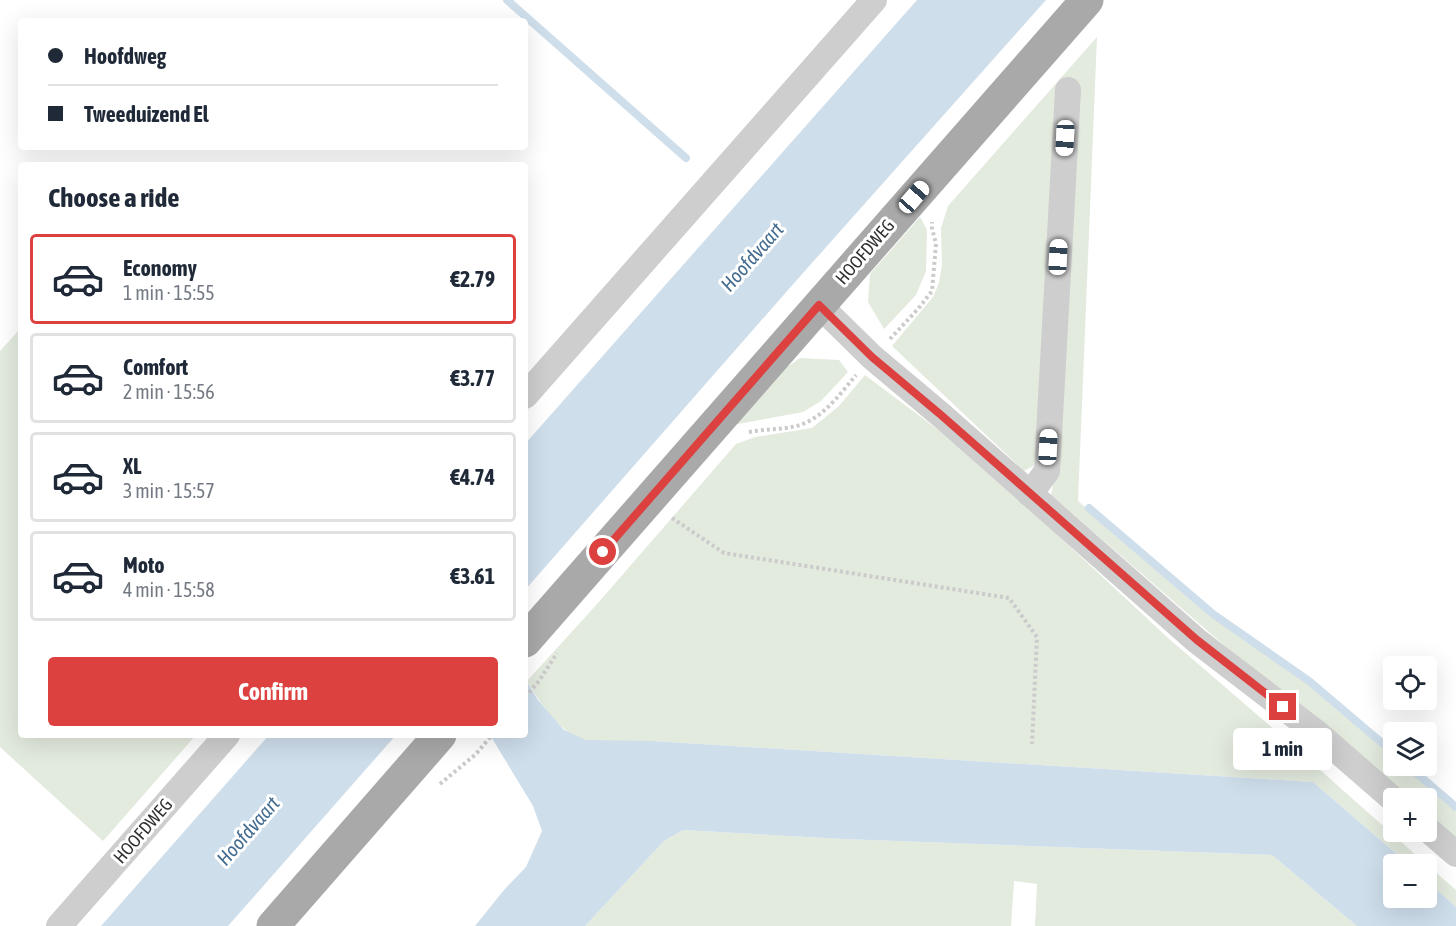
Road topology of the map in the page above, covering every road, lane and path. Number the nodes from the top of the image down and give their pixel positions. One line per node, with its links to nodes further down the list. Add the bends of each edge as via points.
1 (874, 0): 5 (street)
2 (1087, 0): 4 (main road, HOOFDWEG)
3 (1068, 90): 6 (street, via 1047,471)
4 (819, 305): 6 (street, via 872,357); 7 (main road, HOOFDWEG)
5 (528, 393)
6 (1030, 494): 16 (street, via 1197,640 1317,733)
7 (650, 498): 8 (main road, HOOFDWEG); 14 (path, via 667,515 724,554 1009,598 1037,637)
8 (528, 638)
9 (539, 681): 10 (path)
10 (528, 694)
11 (224, 738): 19 (street, HOOFDWEG)
12 (437, 738): 20 (main road)
13 (489, 738): 15 (path)
14 (1032, 744)
15 (476, 753)
16 (1383, 790)
17 (1437, 838): 18 (street)
18 (1456, 854)
19 (59, 926)
20 (273, 926)

